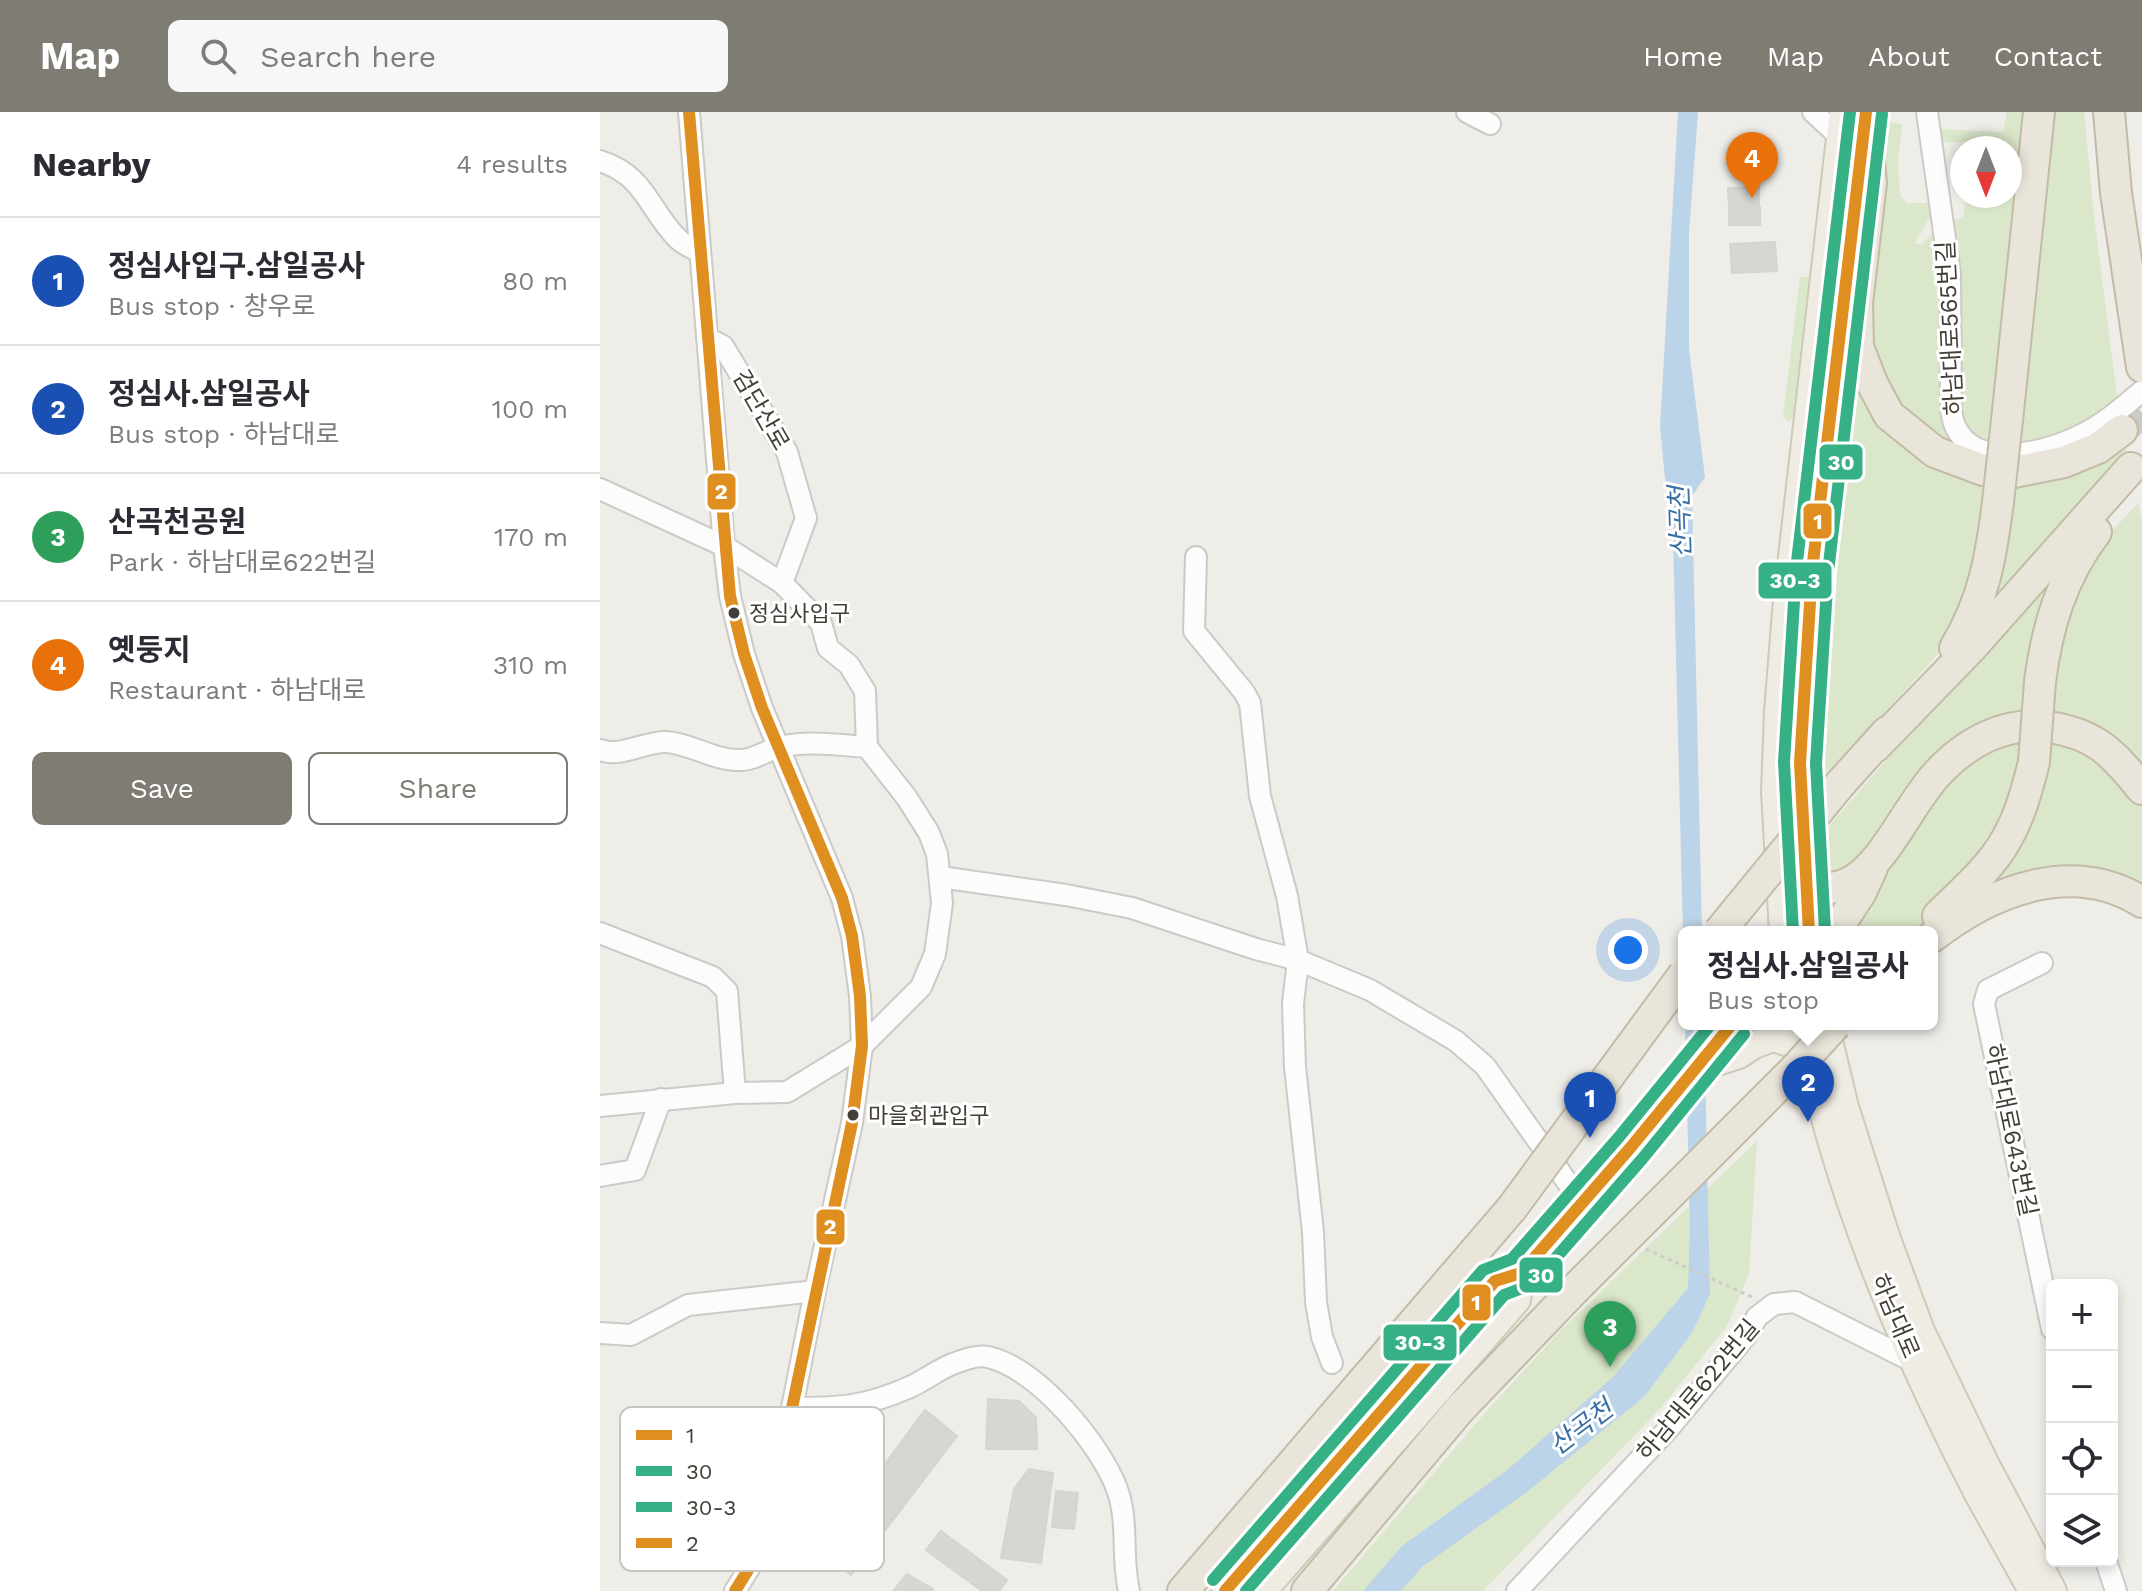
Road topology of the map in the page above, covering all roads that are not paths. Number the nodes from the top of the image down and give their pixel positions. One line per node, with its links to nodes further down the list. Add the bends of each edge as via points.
1 (689, 112): 10 (street)
2 (1467, 112): 8 (street)
3 (1813, 112): 7 (street)
4 (1927, 112): 13 (street, 하남대로565번길, via 1950,274 1951,410 1956,429 1986,453 2021,455 2082,435)
5 (2039, 112): 21 (highway, bridge, via 1988,572 1952,653)
6 (2109, 112): 12 (highway)
7 (1854, 120): 14 (highway, via 1871,183 1857,303 1858,347 1889,415 1935,452 1983,470 2014,472 2064,462 2098,448); 24 (main road, via 1782,656 1775,792); 27 (main road, via 1812,571 1800,763)
8 (1490, 124)
9 (600, 161): 10 (street, via 631,176 679,241)
10 (700, 252): 11 (street)
11 (707, 338): 16 (street); 18 (street, 검단산로, via 723,346 787,452 806,518)
12 (2142, 367)
13 (2142, 391)
14 (2122, 430)
15 (600, 489): 16 (street)
16 (724, 546): 18 (street); 19 (street, via 744,654)
17 (1196, 557): 36 (street, via 1194,631 1250,703 1260,796)
18 (782, 583): 20 (street, via 821,623 828,648 849,665 865,691)
19 (779, 747): 20 (street); 22 (street, via 740,761 669,742 610,753); 43 (street, via 842,898 852,936)
20 (867, 747): 26 (street, via 929,833)
21 (1875, 747): 29 (highway, bridge); 33 (highway, bridge, via 2133,477 2065,582 2040,682 2034,762 2024,803 1990,863)
22 (600, 750)
23 (2142, 789): 25 (highway, via 2098,741 2031,725 2002,729 1968,746 1937,774)
24 (1779, 863): 27 (highway); 30 (main road)
25 (1874, 864): 27 (highway, via 1831,890); 32 (highway)
26 (940, 877): 36 (street, via 1132,908); 43 (street, via 935,954 921,987)
27 (1804, 883): 31 (main road)
28 (2142, 902): 35 (highway, via 2086,883 2029,886 1975,907)
29 (1724, 926)
30 (1783, 926)
31 (1808, 926)
32 (1839, 926)
33 (1929, 926)
34 (600, 933): 46 (street, via 713,977 727,991)
35 (1938, 933)
36 (1298, 960): 50 (street, via 1370,990 1456,1041 1503,1089); 55 (street, via 1295,1067 1316,1302)
37 (2042, 963): 53 (street, 하남대로643번길, via 1988,990 1984,1004)
38 (1678, 982): 63 (highway, bridge, via 1512,1208)
39 (1727, 1030): 45 (main road)
40 (1804, 1030): 44 (main road, 하남대로)
41 (1826, 1030): 69 (main road, 하남대로, via 1845,1107 1921,1331)
42 (1831, 1030): 66 (highway, bridge, via 1459,1410)
43 (862, 1046): 46 (street, via 787,1092); 52 (street, via 852,1123)
44 (1812, 1069): 45 (main road, via 1788,1042 1768,1039); 56 (main road, 하남대로, via 1869,1256)
45 (1696, 1070): 50 (main road)
46 (735, 1093): 47 (street)
47 (661, 1099): 48 (street); 49 (street, via 635,1170)
48 (600, 1106)
49 (600, 1176)
50 (1582, 1203): 51 (main road)
51 (1521, 1273): 64 (main road, via 1495,1281); 65 (main road, via 1517,1300)
52 (815, 1291): 54 (street, via 688,1305 631,1335); 57 (street)
53 (2046, 1300)
54 (600, 1333)
55 (1332, 1363)
56 (1916, 1363): 67 (street, 하남대로622번길, via 1795,1302 1774,1304 1757,1317 1669,1428); 68 (main road, 하남대로, via 1976,1491)
57 (792, 1407)
58 (853, 1407): 62 (street, via 913,1387 957,1362 986,1356 1026,1376 1066,1412 1117,1489 1124,1514)
59 (2108, 1567): 70 (street)
60 (747, 1571): 61 (street)
61 (735, 1591)
62 (1129, 1591)
63 (1183, 1591)
64 (1225, 1591)
65 (1263, 1591)
66 (1307, 1591)
67 (1517, 1591)
68 (2032, 1591)
69 (2053, 1591)
70 (2116, 1591)

